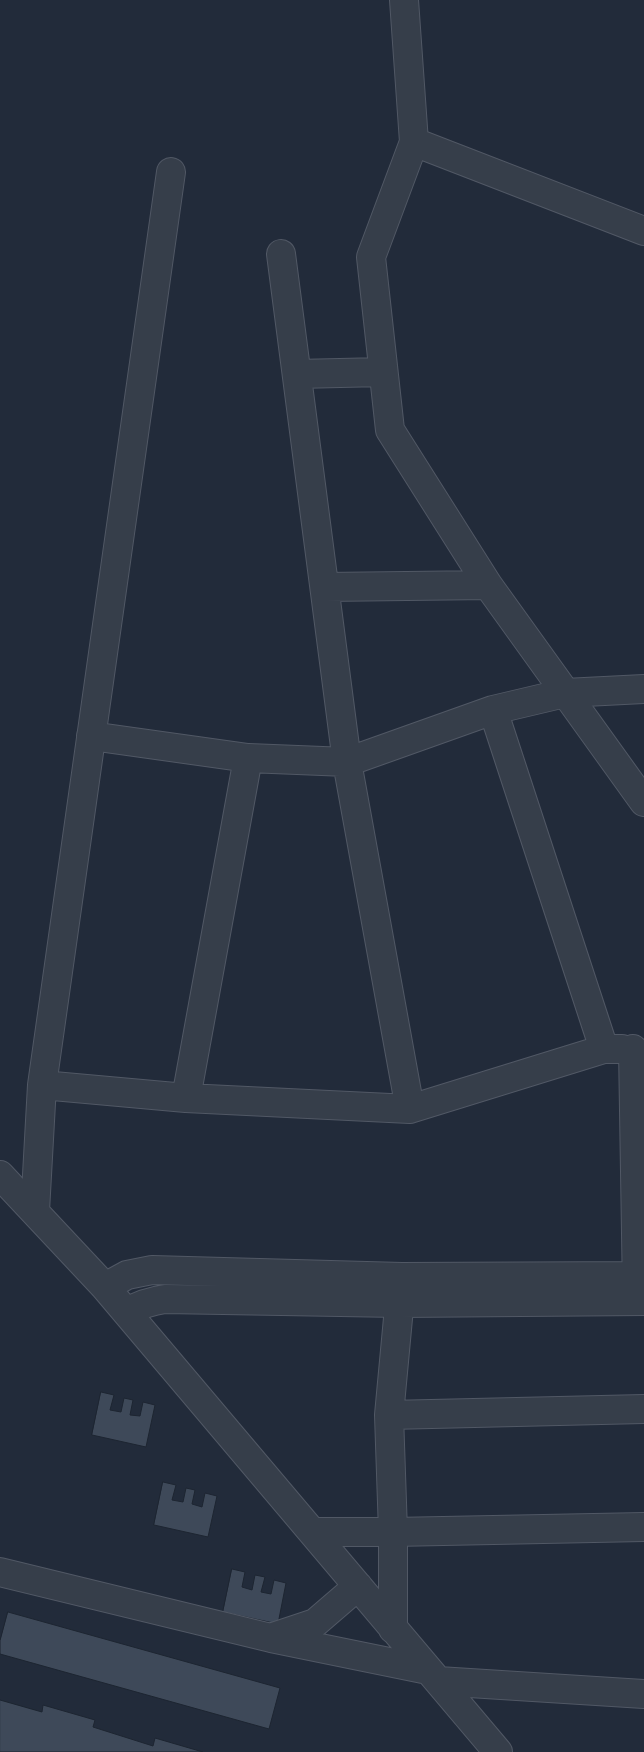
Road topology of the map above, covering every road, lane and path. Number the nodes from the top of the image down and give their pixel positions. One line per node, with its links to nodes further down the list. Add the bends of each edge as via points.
1 (404, 0): 2 (street)
2 (414, 142): 4 (street); 6 (street, via 371,257)
3 (172, 172): 13 (street)
4 (644, 231)
5 (280, 254): 7 (street)
6 (383, 372): 7 (street); 8 (street, via 390,430)
7 (297, 374): 9 (street)
8 (488, 585): 9 (street); 11 (street)
9 (325, 587): 15 (street)
10 (644, 689): 11 (street)
11 (565, 693): 12 (street); 16 (street)
12 (493, 710): 15 (street); 18 (street)
13 (91, 736): 14 (street); 19 (street)
14 (248, 758): 15 (street); 20 (street)
15 (347, 762): 21 (street)
16 (644, 802)
17 (639, 1046): 18 (street); 25 (street)
18 (604, 1049): 21 (street)
19 (42, 1084): 20 (street); 23 (street)
20 (186, 1098): 21 (street)
21 (410, 1109)
22 (0, 1175): 23 (street)
23 (34, 1211): 24 (street)
24 (105, 1287): 26 (street, via 127,1275 152,1270); 27 (street)
25 (640, 1288): 26 (street)
26 (401, 1290): 27 (street, via 166,1299 139,1305); 29 (street)
27 (126, 1312): 31 (street)
28 (644, 1409): 29 (street)
29 (389, 1414): 32 (street)
30 (644, 1526): 32 (street)
31 (312, 1532): 32 (street); 34 (street)
32 (393, 1532): 35 (street)
33 (0, 1572): 36 (street)
34 (358, 1586): 35 (street); 36 (street, via 315,1623)
35 (393, 1628): 37 (street)
36 (271, 1638): 37 (street)
37 (433, 1675): 38 (street); 39 (street)
38 (644, 1694)
39 (498, 1752)

